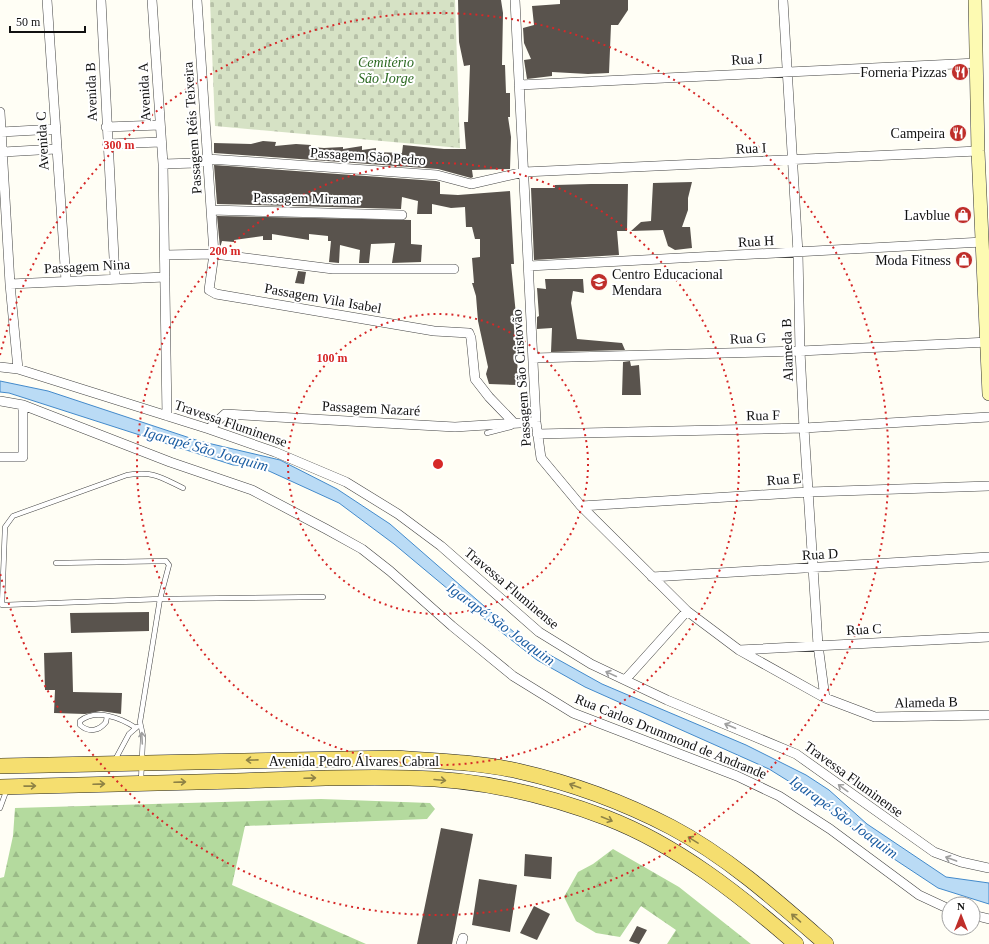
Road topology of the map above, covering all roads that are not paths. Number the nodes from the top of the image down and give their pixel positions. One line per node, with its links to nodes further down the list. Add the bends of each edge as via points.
1 (47, 0): 14 (street, Avenida C)
2 (101, 0): 13 (street, Avenida B)
3 (152, 0): 12 (street, Avenida A)
4 (197, 0): 21 (street, Passagem Réis Teixeira)
5 (515, 0): 10 (street, Passagem São Cristovão)
6 (783, 0): 9 (street, Alameda B)
7 (975, 0): 8 (main road)
8 (977, 63): 9 (street, Rua J); 19 (main road)
9 (786, 71): 10 (street, Rua J); 22 (street, Alameda B)
10 (519, 85): 24 (street, Passagem São Cristovão)
11 (0, 112): 15 (street)
12 (160, 125): 13 (street); 16 (street, Avenida A)
13 (106, 127): 17 (street, Avenida B)
14 (56, 129): 15 (street); 18 (street, Avenida C)
15 (1, 132): 20 (street)
16 (161, 142): 17 (street); 23 (street, Avenida A)
17 (107, 144): 35 (street, Avenida B)
18 (56, 149): 20 (street); 36 (street, Avenida C)
19 (978, 151): 22 (street, Rua I); 27 (main road)
20 (3, 152): 37 (street)
21 (207, 159): 23 (street, Passagem São Pedro, via 196,163); 24 (street, Passagem São Pedro, via 437,175 471,184); 25 (street, Passagem Réis Teixeira)
22 (792, 160): 24 (street, Rua I); 29 (street, Alameda B)
23 (162, 164): 31 (street, Avenida A)
24 (524, 172): 32 (street, Passagem São Cristovão)
25 (211, 210): 26 (street, Passagem Miramar); 30 (street, Passagem Réis Teixeira)
26 (402, 215)
27 (986, 215): 28 (main road)
28 (983, 242): 29 (street, Rua H); 38 (main road)
29 (798, 253): 32 (street, Rua H); 39 (street, Alameda B)
30 (214, 254): 31 (street); 33 (street, via 333,269); 49 (street, Passagem Vila Isabel, via 209,290 216,294 434,331 469,333 475,379)
31 (165, 255): 34 (street, Avenida A)
32 (529, 266): 40 (street, Passagem São Cristovão)
33 (454, 269)
34 (165, 277): 35 (street, Passagem Nina); 46 (street, Avenida A)
35 (115, 278): 36 (street, Passagem Nina)
36 (66, 281): 37 (street, Passagem Nina)
37 (10, 284): 42 (street)
38 (988, 342): 39 (street, Rua G); 43 (main road)
39 (800, 351): 40 (street, Rua G); 50 (street, Alameda B)
40 (533, 358): 48 (street, Passagem São Cristovão)
41 (0, 368): 42 (street, Travessa Fluminense)
42 (18, 369): 46 (street, Travessa Fluminense)
43 (989, 394)
44 (0, 401): 45 (street, Rua Carlos Drummond de Andrande)
45 (24, 405): 54 (street, via 23,457); 84 (street, Rua Carlos Drummond de Andrande, via 170,462 252,490 326,529 362,549 390,570 513,676 573,713 737,776 779,796 830,829 920,895)
46 (167, 416): 51 (street, Travessa Fluminense)
47 (989, 417): 50 (street, Rua F)
48 (536, 422): 49 (street, Passagem Nazaré); 52 (lane); 53 (street, Passagem São Cristovão)
49 (514, 423): 51 (street, Passagem Nazaré, via 455,427 225,414)
50 (804, 428): 53 (street, Rua F); 57 (street, Alameda B)
51 (209, 429): 70 (street, Travessa Fluminense, one-way to 51, via 590,664 539,632 441,546 398,514 346,482 275,452)
52 (487, 432)
53 (538, 434): 58 (street, Passagem São Cristovão, via 541,458)
54 (0, 457)
55 (989, 486): 57 (street, Rua E)
56 (183, 488): 65 (lane, via 146,473 127,475 13,516 5,527)
57 (809, 492): 58 (street, Rua E); 61 (street, Alameda B)
58 (581, 506): 62 (street, Passagem São Cristovão)
59 (989, 557): 61 (street, Rua D)
60 (56, 563): 64 (lane, via 166,560 169,564)
61 (813, 568): 62 (street, Rua D); 68 (street, Alameda B)
62 (652, 577): 66 (street, Passagem São Cristovão)
63 (323, 598): 64 (lane)
64 (160, 599): 65 (lane); 75 (lane)
65 (1, 605)
66 (687, 611): 69 (street, Passagem São Cristovão); 70 (street)
67 (989, 637): 68 (street, Rua C)
68 (818, 645): 69 (street, Rua C); 71 (street, Alameda B)
69 (740, 650): 71 (street, Passagem São Cristovão)
70 (625, 680): 83 (street, Travessa Fluminense, one-way to 70, via 961,862 934,852 796,754)
71 (825, 698): 72 (street, Passagem São Cristovão)
72 (864, 714): 73 (street, Alameda B, via 876,717)
73 (989, 715)
74 (107, 716): 74 (lane, via 84,717 80,725 89,730 97,729 106,722); 76 (lane, via 124,720)
75 (140, 722): 76 (lane); 77 (lane, one-way to 75, via 143,736)
76 (136, 728): 78 (lane, via 129,734)
77 (142, 763): 78 (main road, Avenida Pedro Álvares Cabral); 80 (lane); 86 (main road, Avenida Pedro Álvares Cabral, one-way to 77, via 774,899 715,854 672,828 625,805 569,784 517,770 460,762 395,758)
78 (113, 764): 79 (main road, Avenida Pedro Álvares Cabral)
79 (0, 766)
80 (141, 783): 81 (main road, Avenida Pedro Álvares Cabral, one-way to 80); 85 (main road, Avenida Pedro Álvares Cabral, one-way to 85, via 411,778 479,784 526,792 609,819 663,846 755,908)
81 (4, 787): 82 (lane)
82 (0, 808)
83 (989, 868)
84 (941, 905)
85 (796, 944)
86 (826, 944)

